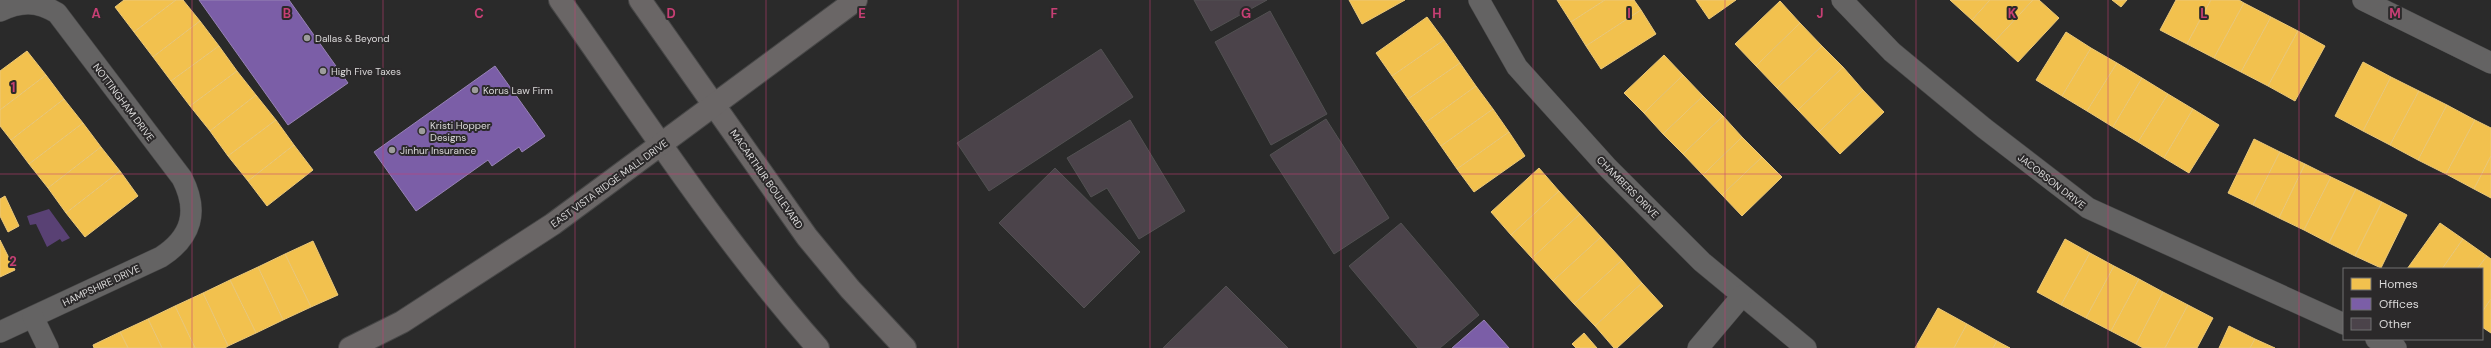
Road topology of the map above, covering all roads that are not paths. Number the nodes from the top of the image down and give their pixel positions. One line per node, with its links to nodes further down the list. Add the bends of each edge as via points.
1 (560, 0): 10 (main road)
2 (640, 0): 9 (main road, MACARTHUR BOULEVARD)
3 (856, 0): 9 (main road, EAST VISTA RIDGE MALL DRIVE)
4 (1479, 0): 12 (street, CHAMBERS DRIVE, via 1517,67 1608,168 1702,262)
5 (1842, 0): 14 (street, JACOBSON DRIVE, via 1892,52 1984,128 2088,208)
6 (2363, 0): 8 (street)
7 (0, 10): 11 (street, NOTTINGHAM DRIVE, via 14,4 29,2 57,13 182,178 190,200)
8 (2491, 63)
9 (715, 105): 10 (main road, EAST VISTA RIDGE MALL DRIVE); 22 (main road, MACARTHUR BOULEVARD, via 807,237 854,294)
10 (661, 146): 20 (main road, EAST VISTA RIDGE MALL DRIVE, via 553,224 416,313); 21 (main road, via 756,273)
11 (190, 223): 13 (street, HAMPSHIRE DRIVE, via 184,237 161,257)
12 (1742, 296): 23 (street); 24 (street, CHAMBERS DRIVE)
13 (33, 317): 15 (street, HAMPSHIRE DRIVE); 19 (street)
14 (2343, 324)
15 (0, 332)
16 (2378, 340): 25 (street)
17 (0, 342): 18 (street)
18 (3, 348)
19 (48, 348)
20 (350, 348)
21 (818, 348)
22 (905, 348)
23 (1698, 348)
24 (1806, 348)
25 (2396, 348)

